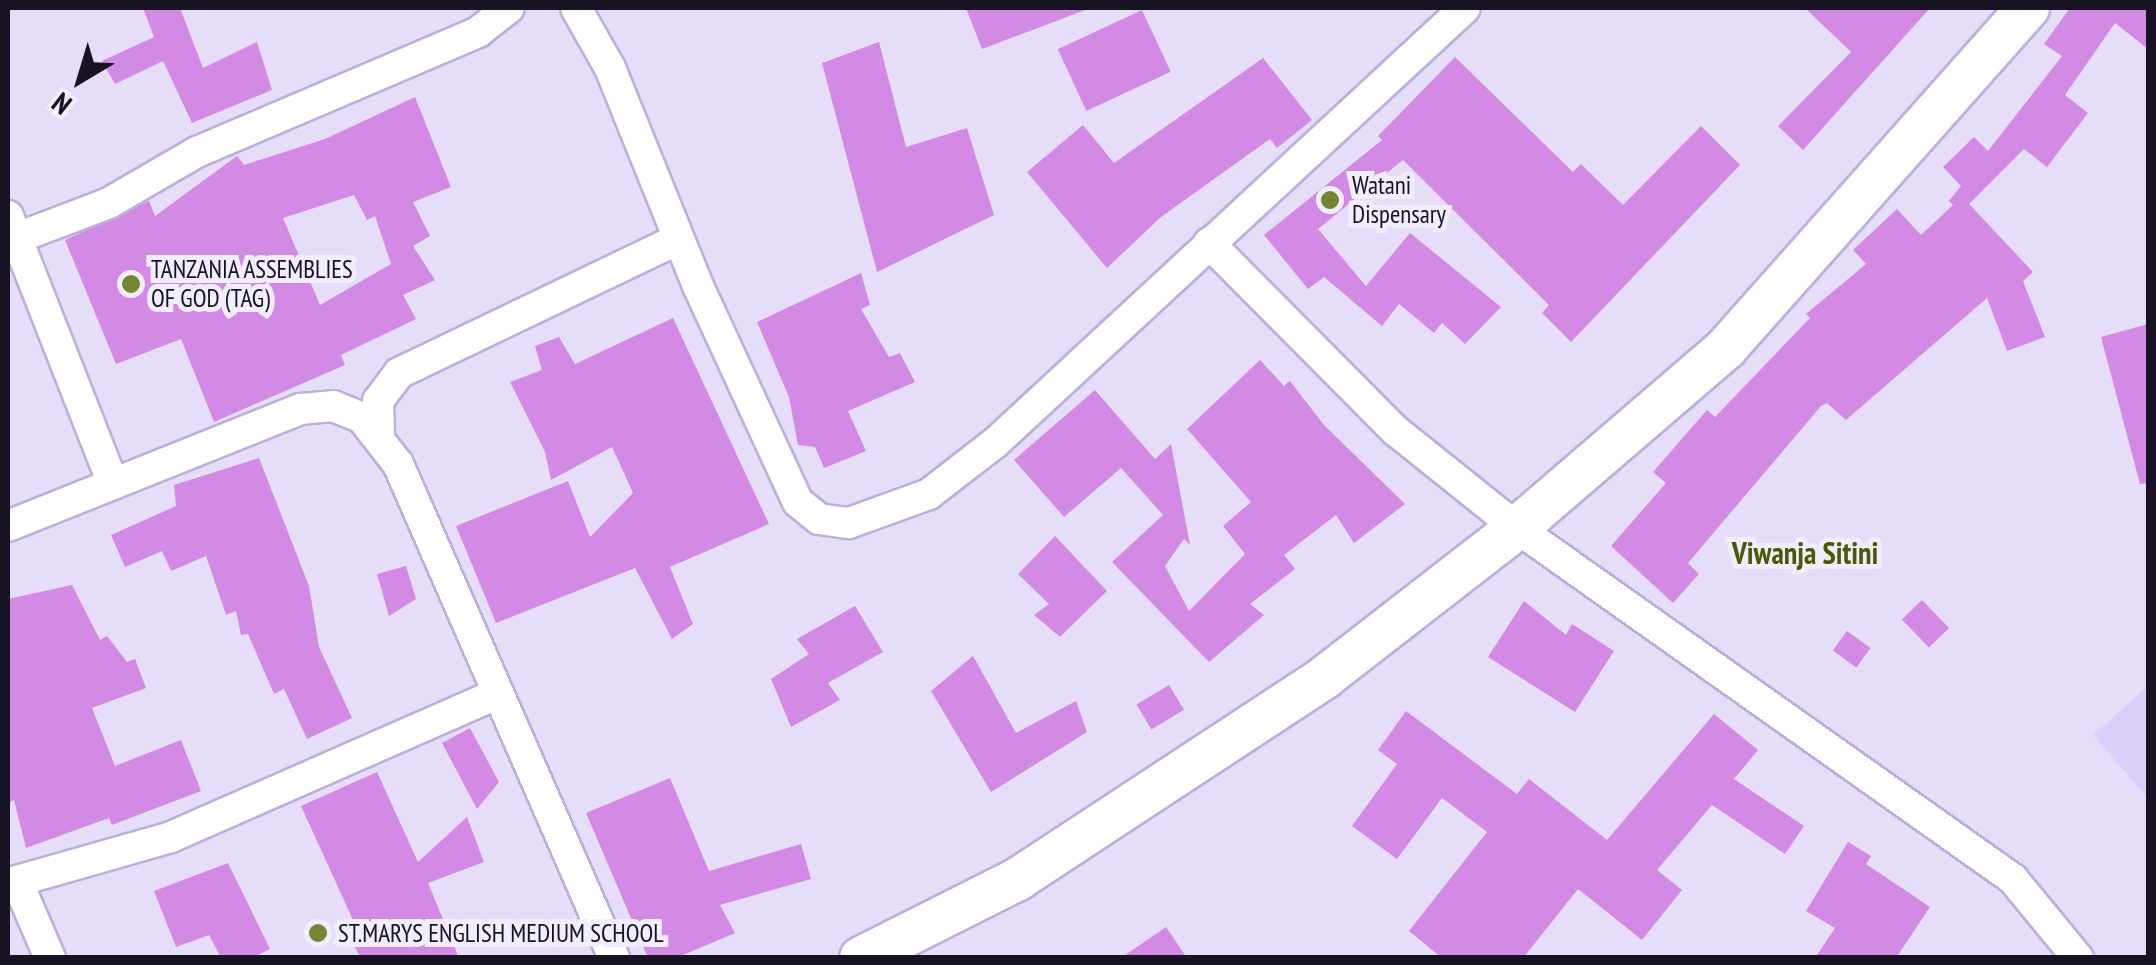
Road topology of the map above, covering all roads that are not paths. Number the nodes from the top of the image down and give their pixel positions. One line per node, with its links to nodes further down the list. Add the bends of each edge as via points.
1 (509, 8): 5 (street, via 478,32 198,152 109,203)
2 (576, 8): 6 (street, via 610,68)
3 (1465, 8): 7 (street)
4 (2028, 8): 13 (main road, via 1726,348)
5 (12, 227): 11 (street)
6 (679, 238): 7 (street, via 798,502 818,520 848,523 929,494 995,443); 8 (street)
7 (1209, 243): 13 (street, via 1396,431)
8 (399, 373): 9 (street); 10 (street, via 378,401)
9 (300, 409): 10 (street, via 348,409); 11 (street)
10 (378, 432): 14 (street)
11 (113, 484): 12 (street)
12 (8, 526)
13 (1517, 528): 18 (main road, via 1325,677 1050,858); 19 (street, via 2013,879)
14 (497, 694): 15 (street, via 171,837); 17 (street)
15 (11, 876): 16 (street)
16 (50, 958)
17 (614, 958)
18 (861, 958)
19 (2078, 958)

